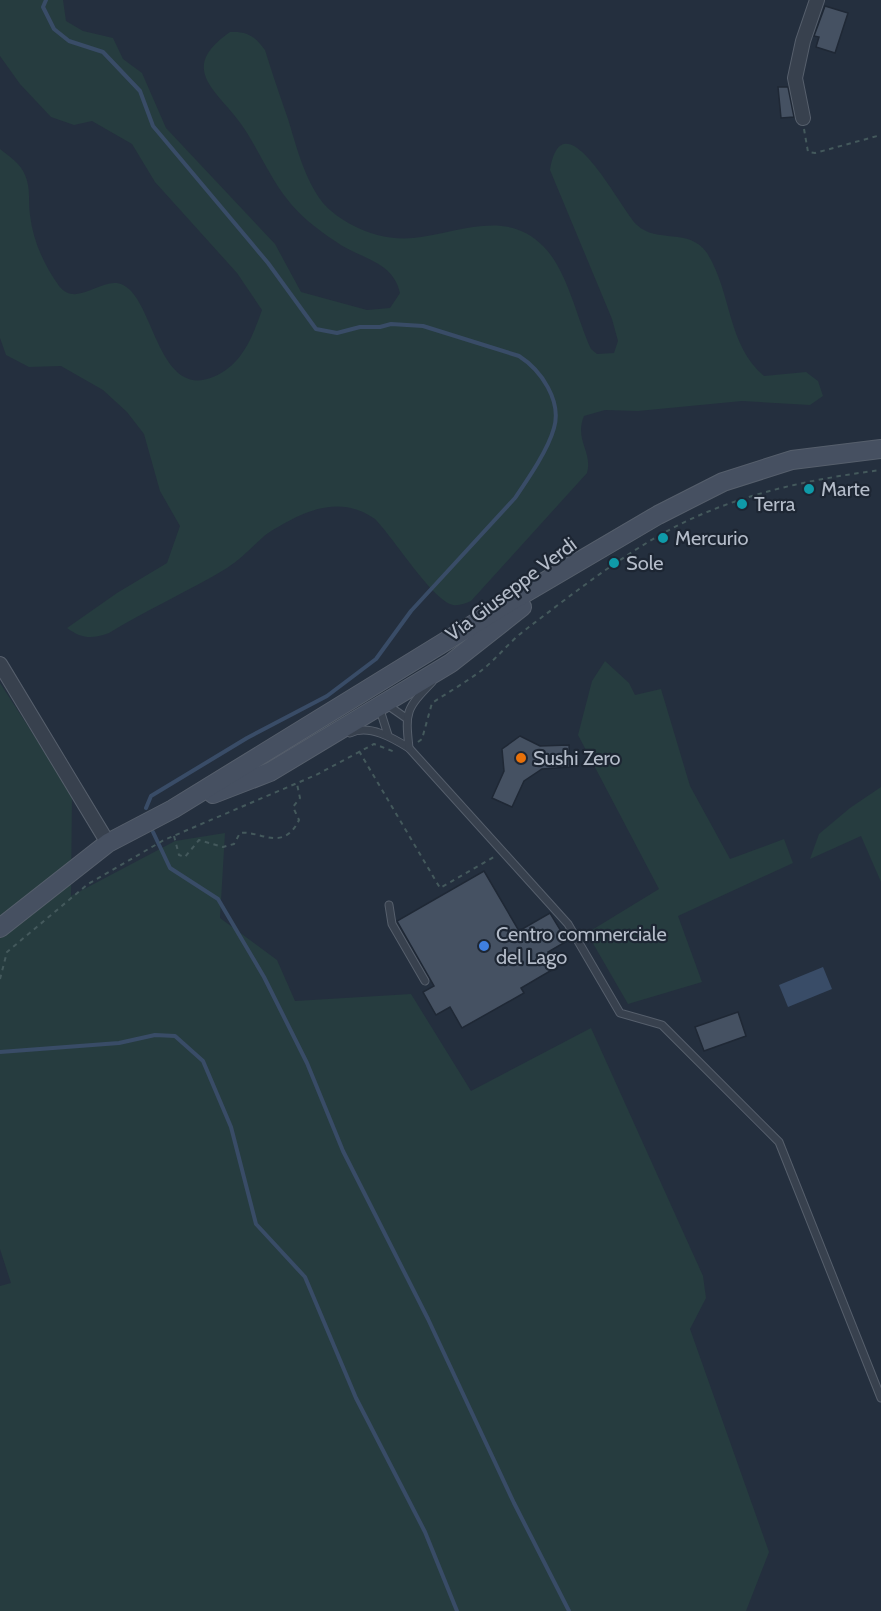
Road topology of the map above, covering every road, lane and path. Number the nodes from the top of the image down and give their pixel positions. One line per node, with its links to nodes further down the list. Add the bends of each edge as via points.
1 (817, 0): 2 (street, via 795,78)
2 (803, 118): 3 (path, via 807,152)
3 (881, 135)
4 (881, 449): 6 (main road, via 792,460 723,482)
5 (881, 470): 14 (path, via 818,478 743,499 662,534 568,598 479,672 432,703 422,739)
6 (601, 549): 7 (main road, Via Giuseppe Verdi); 8 (main road, Via Giuseppe Verdi)
7 (443, 644): 10 (main road, Via Giuseppe Verdi, via 386,690); 13 (main road, Via Giuseppe Verdi)
8 (451, 663): 10 (main road, Via Giuseppe Verdi); 11 (lane, via 415,700)
9 (0, 664): 20 (street)
10 (383, 702): 11 (lane); 12 (lane, via 381,713); 13 (main road, Via Giuseppe Verdi, via 365,701 315,730); 16 (main road, Via Giuseppe Verdi)
11 (406, 718): 14 (lane)
12 (388, 735): 14 (lane); 16 (lane, via 357,730)
13 (292, 736): 18 (main road, Via Giuseppe Verdi)
14 (409, 748): 15 (path, via 398,753 374,744); 21 (lane)
15 (359, 751): 17 (path); 21 (path, via 440,888 494,856 504,866)
16 (270, 772): 18 (main road, Via Giuseppe Verdi)
17 (297, 784): 19 (path); 19 (path, via 300,798 293,807 299,820 294,830 278,838 245,832 240,833 234,844 223,847 199,840 184,857 176,850)
18 (173, 809): 20 (main road, Via Giuseppe Verdi)
19 (174, 836): 24 (path, via 88,884 7,952)
20 (108, 843): 23 (main road, Via Giuseppe Verdi)
21 (510, 860): 26 (lane, via 568,924 620,1013 662,1025 779,1142)
22 (388, 905): 25 (lane, via 392,924)
23 (4, 922)
24 (0, 979)
25 (424, 981)
26 (881, 1398)

